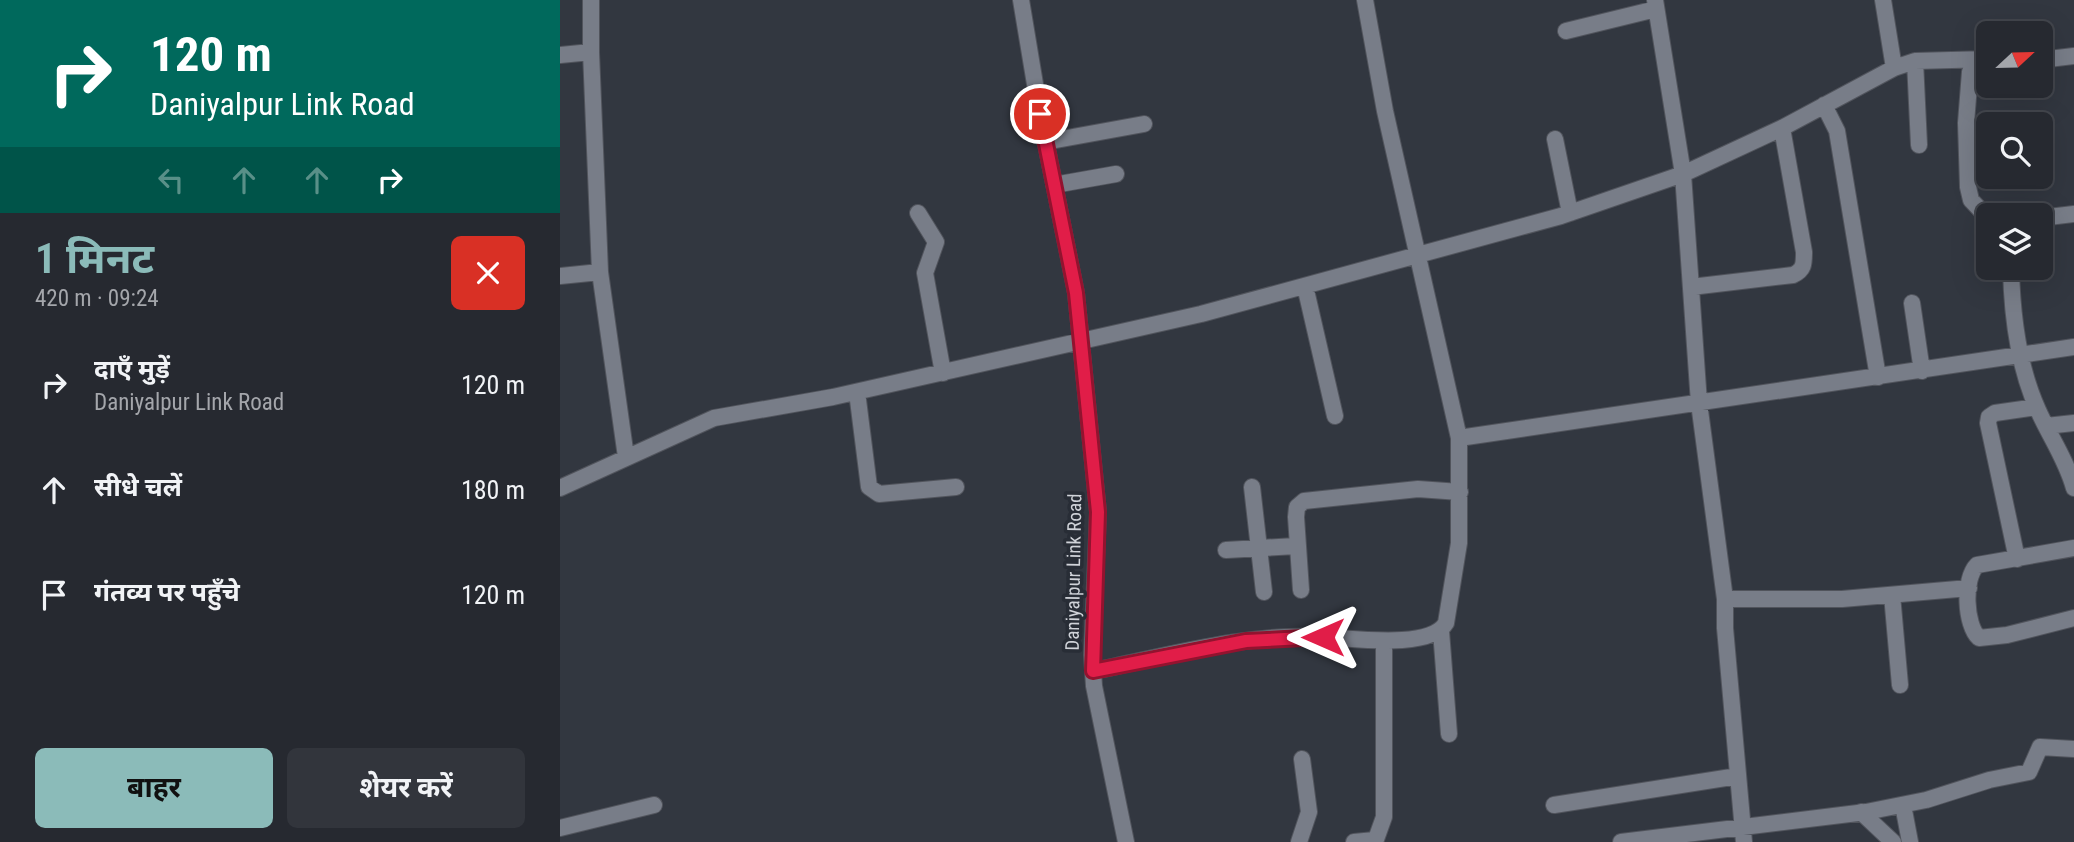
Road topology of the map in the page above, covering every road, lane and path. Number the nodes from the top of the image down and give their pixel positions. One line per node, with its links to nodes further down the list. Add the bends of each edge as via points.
1 (591, 0): 7 (street)
2 (1021, 0): 19 (street, Daniyalpur Link Road)
3 (1366, 0): 29 (street)
4 (1883, 0): 14 (street)
5 (1656, 4): 6 (street); 22 (street)
6 (1566, 32)
7 (591, 52): 8 (street); 30 (street)
8 (560, 55)
9 (2074, 56): 10 (street)
10 (2053, 58)
11 (1976, 59): 12 (street)
12 (1915, 61): 14 (street); 20 (street)
13 (1976, 66): 24 (street, via 1970,72 1966,124 1968,187)
14 (1894, 68): 15 (street)
15 (1824, 104): 17 (street); 41 (street, via 1837,131)
16 (1144, 124): 19 (street)
17 (1782, 128): 22 (street); 34 (street, via 1804,264 1793,275)
18 (1555, 139): 26 (street)
19 (1045, 142): 23 (street, Daniyalpur Link Road)
20 (1919, 145)
21 (1116, 174): 23 (street)
22 (1683, 174): 26 (street); 34 (street)
23 (1054, 185): 36 (street, Daniyalpur Link Road, via 1076,293)
24 (1976, 205)
25 (918, 213): 40 (street, via 936,242 925,273)
26 (1570, 213): 29 (street)
27 (2074, 214): 28 (street)
28 (2053, 216)
29 (1416, 256): 33 (street); 48 (street)
30 (600, 272): 31 (street); 50 (street)
31 (560, 276)
32 (2012, 280): 38 (street)
33 (1305, 286): 36 (street); 45 (street)
34 (1691, 288): 43 (street)
35 (1912, 303): 39 (street)
36 (1079, 343): 40 (street); 71 (street, Daniyalpur Link Road, via 1098,512)
37 (2074, 347): 38 (street)
38 (2020, 356): 39 (street); 44 (street)
39 (1922, 371): 41 (street)
40 (943, 373): 42 (street)
41 (1878, 377): 43 (street)
42 (857, 392): 50 (street, via 714,418); 52 (street, via 873,492)
43 (1699, 403): 48 (street); 67 (street)
44 (2036, 407): 47 (street); 62 (street, via 1995,413 1988,423)
45 (1335, 416)
46 (2074, 423): 47 (street)
47 (2046, 426): 49 (street)
48 (1459, 438): 56 (street)
49 (2067, 450): 55 (street)
50 (626, 457): 51 (street)
51 (583, 477): 54 (street); 57 (street)
52 (956, 487)
53 (1252, 487): 59 (street)
54 (560, 488)
55 (2074, 488)
56 (1460, 492): 58 (street, via 1418,489 1304,501 1297,508); 69 (street, via 1456,570)
57 (560, 498)
58 (1296, 546): 59 (street); 64 (street)
59 (1258, 548): 61 (street); 65 (street)
60 (2074, 548): 62 (street)
61 (1226, 550)
62 (2017, 559): 63 (street, via 1977,565)
63 (1969, 588): 66 (street); 68 (street, via 1970,619 1979,638)
64 (1301, 590)
65 (1264, 592)
66 (1892, 595): 67 (street); 72 (street)
67 (1725, 599): 76 (street)
68 (2074, 618)
69 (1441, 632): 70 (street); 73 (street)
70 (1384, 641): 71 (street, via 1267,638); 83 (street, via 1384,817)
71 (1093, 671): 84 (street, Daniyalpur Link Road)
72 (1900, 685)
73 (1449, 734)
74 (2074, 749): 79 (street, via 2040,747 2029,772)
75 (1301, 759): 85 (street, via 1309,812)
76 (1738, 776): 78 (street); 82 (street)
77 (654, 805): 81 (street)
78 (1554, 805)
79 (1903, 805): 80 (street); 89 (street)
80 (1861, 813): 82 (street); 88 (street)
81 (560, 828)
82 (1743, 834): 87 (street)
83 (1375, 841): 86 (street)
84 (1126, 842)
85 (1299, 842)
86 (1354, 842)
87 (1621, 842)
88 (1893, 842)
89 (1910, 842)

